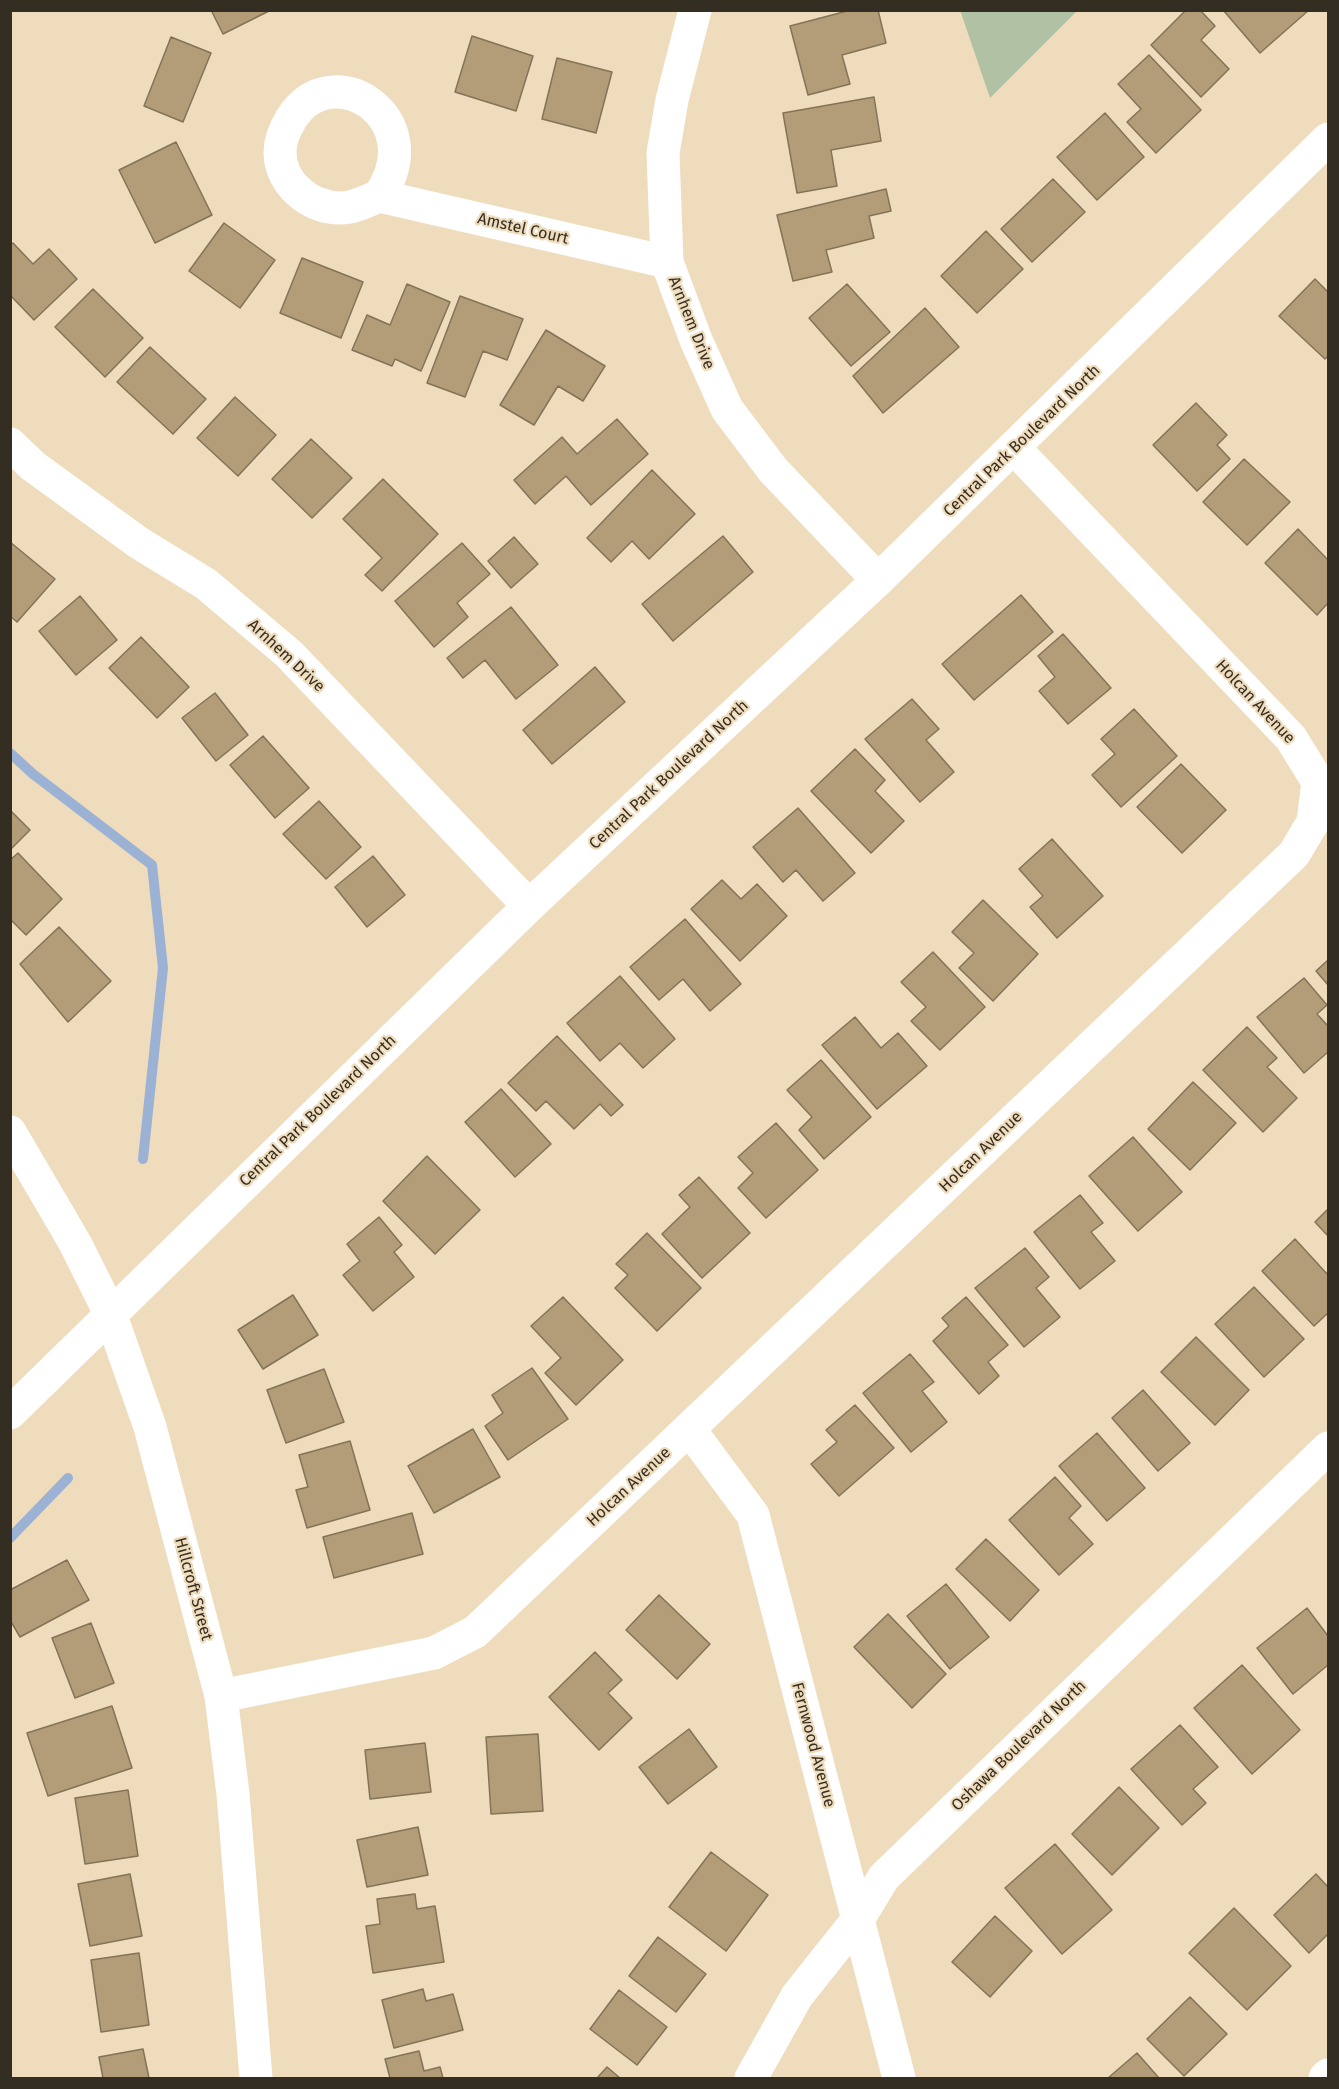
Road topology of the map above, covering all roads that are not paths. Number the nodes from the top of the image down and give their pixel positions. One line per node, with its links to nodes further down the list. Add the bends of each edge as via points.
1 (695, 10): 4 (street, Arnhem Drive, via 663,153)
2 (1326, 147): 6 (street, Central Park Boulevard North)
3 (379, 196): 4 (street, Amstel Court)
4 (667, 262): 7 (street, Arnhem Drive, via 727,409 773,470)
5 (10, 444): 8 (street, Arnhem Drive, via 33,466 139,543 206,584 289,654)
6 (1015, 449): 7 (street, Central Park Boulevard North); 12 (street, Holcan Avenue, via 1291,738 1318,782 1313,822 1294,854)
7 (878, 580): 8 (street, Central Park Boulevard North)
8 (529, 906): 10 (street, Central Park Boulevard North)
9 (10, 1132): 10 (street, Hillcroft Street, via 81,1254)
10 (110, 1314): 11 (street, Central Park Boulevard North); 14 (street, Hillcroft Street, via 150,1427)
11 (10, 1413)
12 (690, 1430): 14 (street, Holcan Avenue, via 475,1632 434,1653); 15 (street, Fernwood Avenue, via 753,1515)
13 (1329, 1448): 15 (street, Oshawa Boulevard North, via 884,1877)
14 (221, 1696): 17 (street, Hillcroft Street, via 233,1794)
15 (859, 1918): 18 (street, Oshawa Boulevard North, via 797,1996); 19 (street, Fernwood Avenue)
16 (1329, 2075): 20 (street)
17 (256, 2079)
18 (751, 2079)
19 (899, 2079)
20 (1325, 2079)

